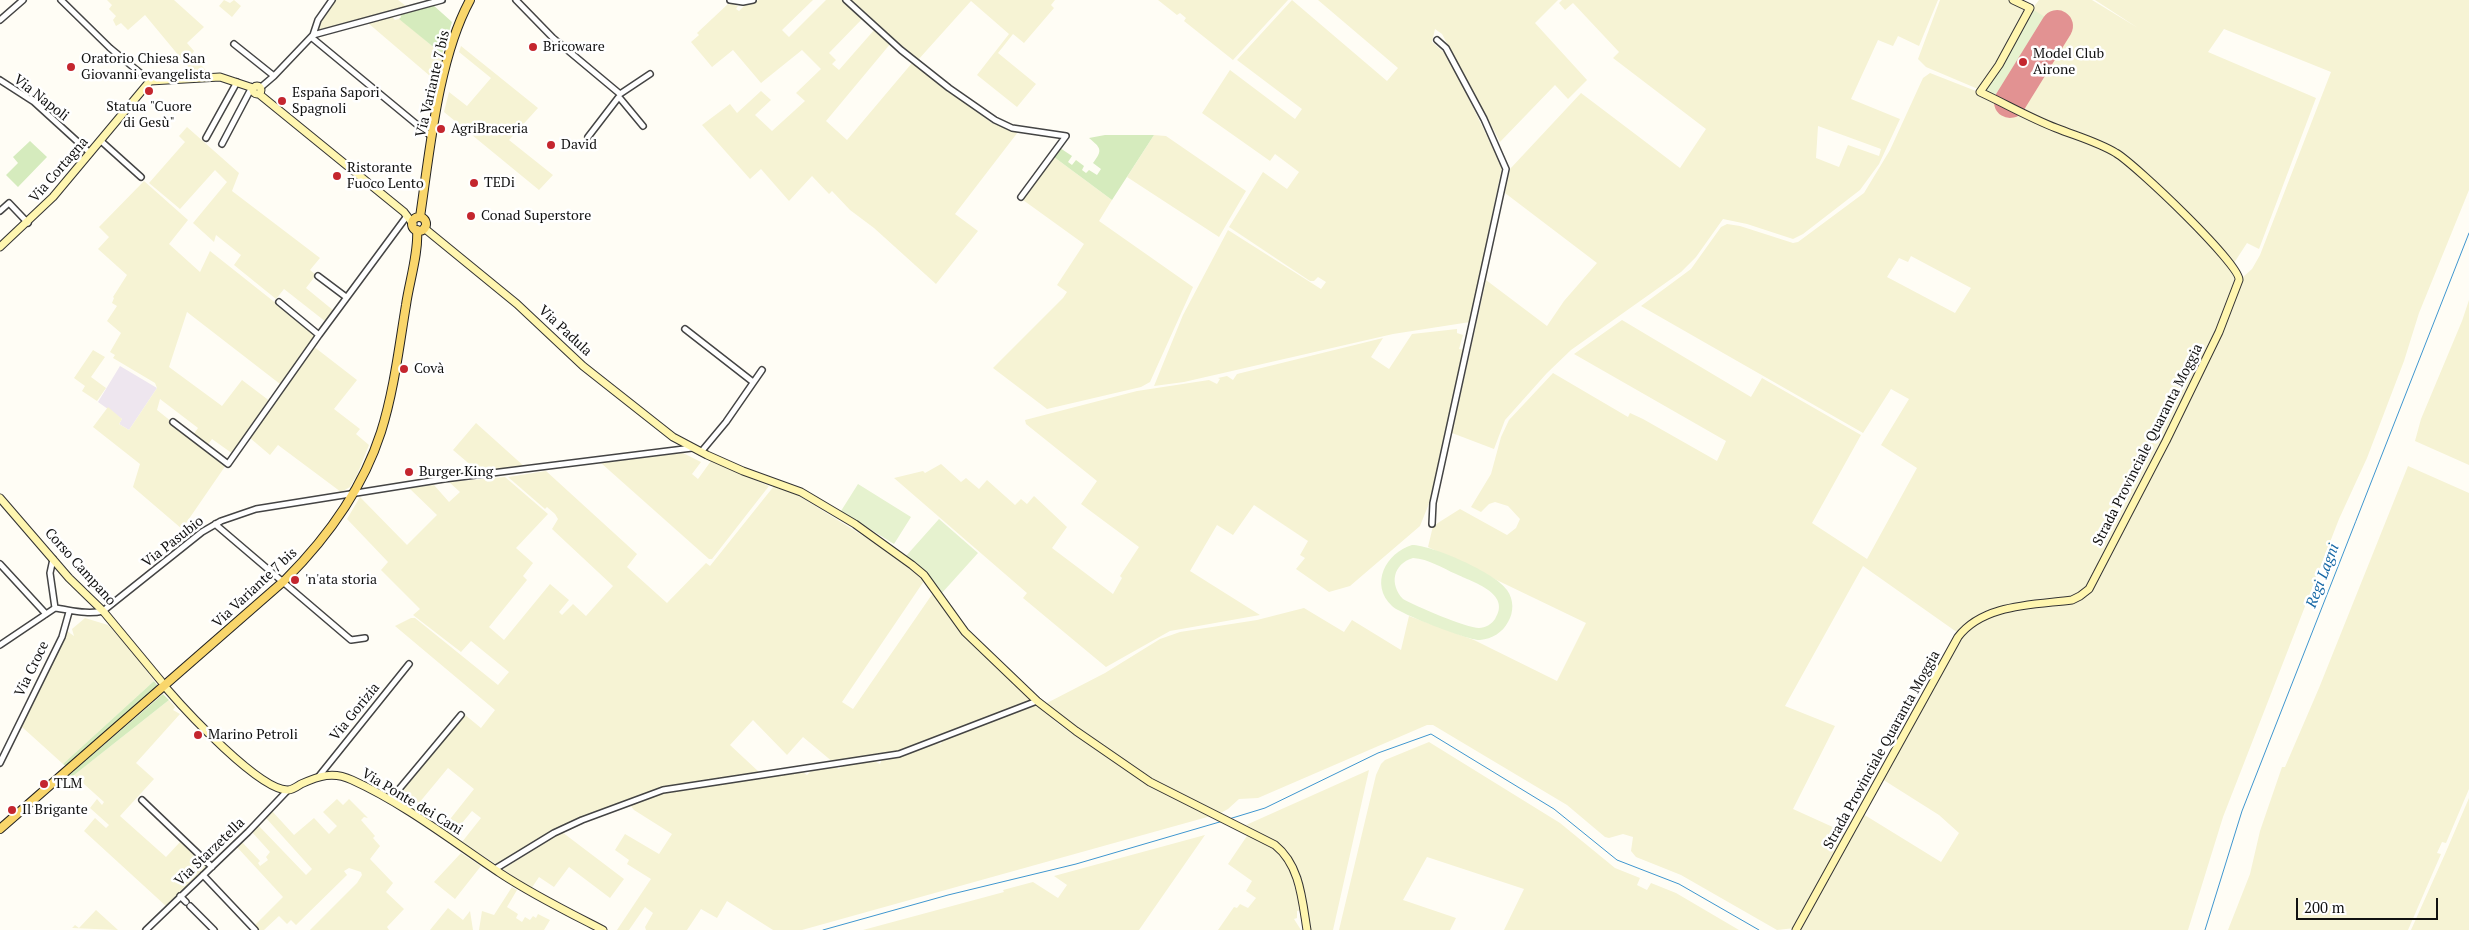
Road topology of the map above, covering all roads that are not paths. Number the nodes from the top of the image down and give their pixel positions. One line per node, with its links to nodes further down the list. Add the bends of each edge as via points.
1 (23, 0): 13 (street)
2 (61, 0): 20 (street, via 110,48)
3 (332, 0): 14 (street, via 318,20)
4 (442, 0): 14 (street)
5 (464, 0): 12 (main road, Via Variante 7 bis)
6 (470, 0): 12 (main road, Via Variante 7 bis)
7 (516, 0): 23 (street, via 553,38)
8 (730, 0): 9 (street)
9 (753, 0)
10 (846, 0): 32 (street, via 901,50 995,120 1012,128 1066,136)
11 (2013, 0): 82 (street, Strada Provinciale Quaranta Moggia, via 2030,8 1980,92 2126,159 2218,247 2234,266 2239,280 2219,332 2089,589 2072,600 1996,612 1967,625)
12 (462, 15): 27 (main road, Via Variante 7 bis, via 446,68)
13 (0, 20)
14 (312, 36): 18 (street); 27 (street)
15 (1438, 40): 52 (street, via 1446,48 1484,119 1506,169 1433,503)
16 (234, 44): 18 (street)
17 (650, 74): 23 (street)
18 (274, 76): 22 (street)
19 (0, 80): 30 (street, Via Napoli, via 34,102)
20 (150, 81): 21 (street, via 220,77); 28 (street, Via Cortagna)
21 (237, 82): 22 (street); 26 (street)
22 (256, 89): 29 (street); 34 (street)
23 (619, 96): 24 (street); 25 (street)
24 (643, 126)
25 (588, 137)
26 (206, 138)
27 (433, 138): 35 (main road, Via Variante 7 bis)
28 (101, 141): 30 (street, Via Cortagna); 31 (street)
29 (222, 144)
30 (90, 153): 36 (street, Via Cortagna)
31 (141, 177)
32 (1021, 197)
33 (0, 211): 36 (street, via 9,203)
34 (406, 214): 35 (street); 37 (street); 40 (street)
35 (419, 217): 37 (main road); 37 (main road, via 425,220)
36 (28, 222): 38 (street, Via Cortagna)
37 (418, 228): 47 (street, Via Padula, via 517,304 583,366); 49 (main road, Via Variante 7 bis, via 387,412)
38 (0, 247)
39 (318, 276): 40 (street)
40 (346, 297): 43 (street)
41 (279, 302): 43 (street)
42 (685, 329): 45 (street)
43 (318, 335): 46 (street, via 228,464)
44 (762, 370): 45 (street)
45 (753, 382): 48 (street)
46 (173, 422)
47 (692, 448): 48 (street, Via Padula); 49 (street)
48 (701, 452): 65 (street, Via Padula, via 801,492 886,544 924,575 965,632)
49 (354, 493): 51 (street, Via Pasubio, via 256,509); 55 (main road, Via Variante 7 bis, via 321,541)
50 (0, 498): 53 (street, Corso Campano)
51 (215, 524): 55 (street); 57 (street, Via Pasubio)
52 (1432, 524)
53 (53, 559): 56 (street, via 50,573); 57 (street, Corso Campano)
54 (0, 564): 59 (street)
55 (283, 582): 60 (street, via 351,640); 72 (main road, Via Variante 7 bis)
56 (55, 608): 58 (street); 59 (street)
57 (103, 611): 58 (street); 63 (street, Corso Campano)
58 (69, 612): 67 (street, Via Croce, via 62,636)
59 (46, 614): 61 (street)
60 (365, 638)
61 (0, 645)
62 (409, 664): 68 (street, Via Gorizia)
63 (162, 681)
64 (167, 689): 69 (street, via 186,712 252,773 275,787)
65 (1037, 700): 74 (street, via 899,754 663,790 582,820); 81 (street, Via Padula, via 1068,726 1150,782 1275,845 1295,869)
66 (461, 715): 71 (street)
67 (0, 763)
68 (319, 776): 69 (street, Via Ponte dei Cani); 71 (street, Via Ponte dei Cani, via 342,777)
69 (288, 790): 73 (street, Via Starzetella)
70 (142, 800): 73 (street)
71 (390, 800): 74 (street, Via Ponte dei Cani)
72 (0, 829)
73 (212, 867): 75 (street, Via Starzetella)
74 (495, 869): 80 (street, Via Ponte dei Cani)
75 (204, 875): 76 (street, Via Starzetella); 79 (street)
76 (180, 896): 77 (street, Via Starzetella); 78 (street)
77 (146, 930)
78 (214, 930)
79 (255, 930)
80 (603, 930)
81 (1307, 930)
82 (1796, 930)

